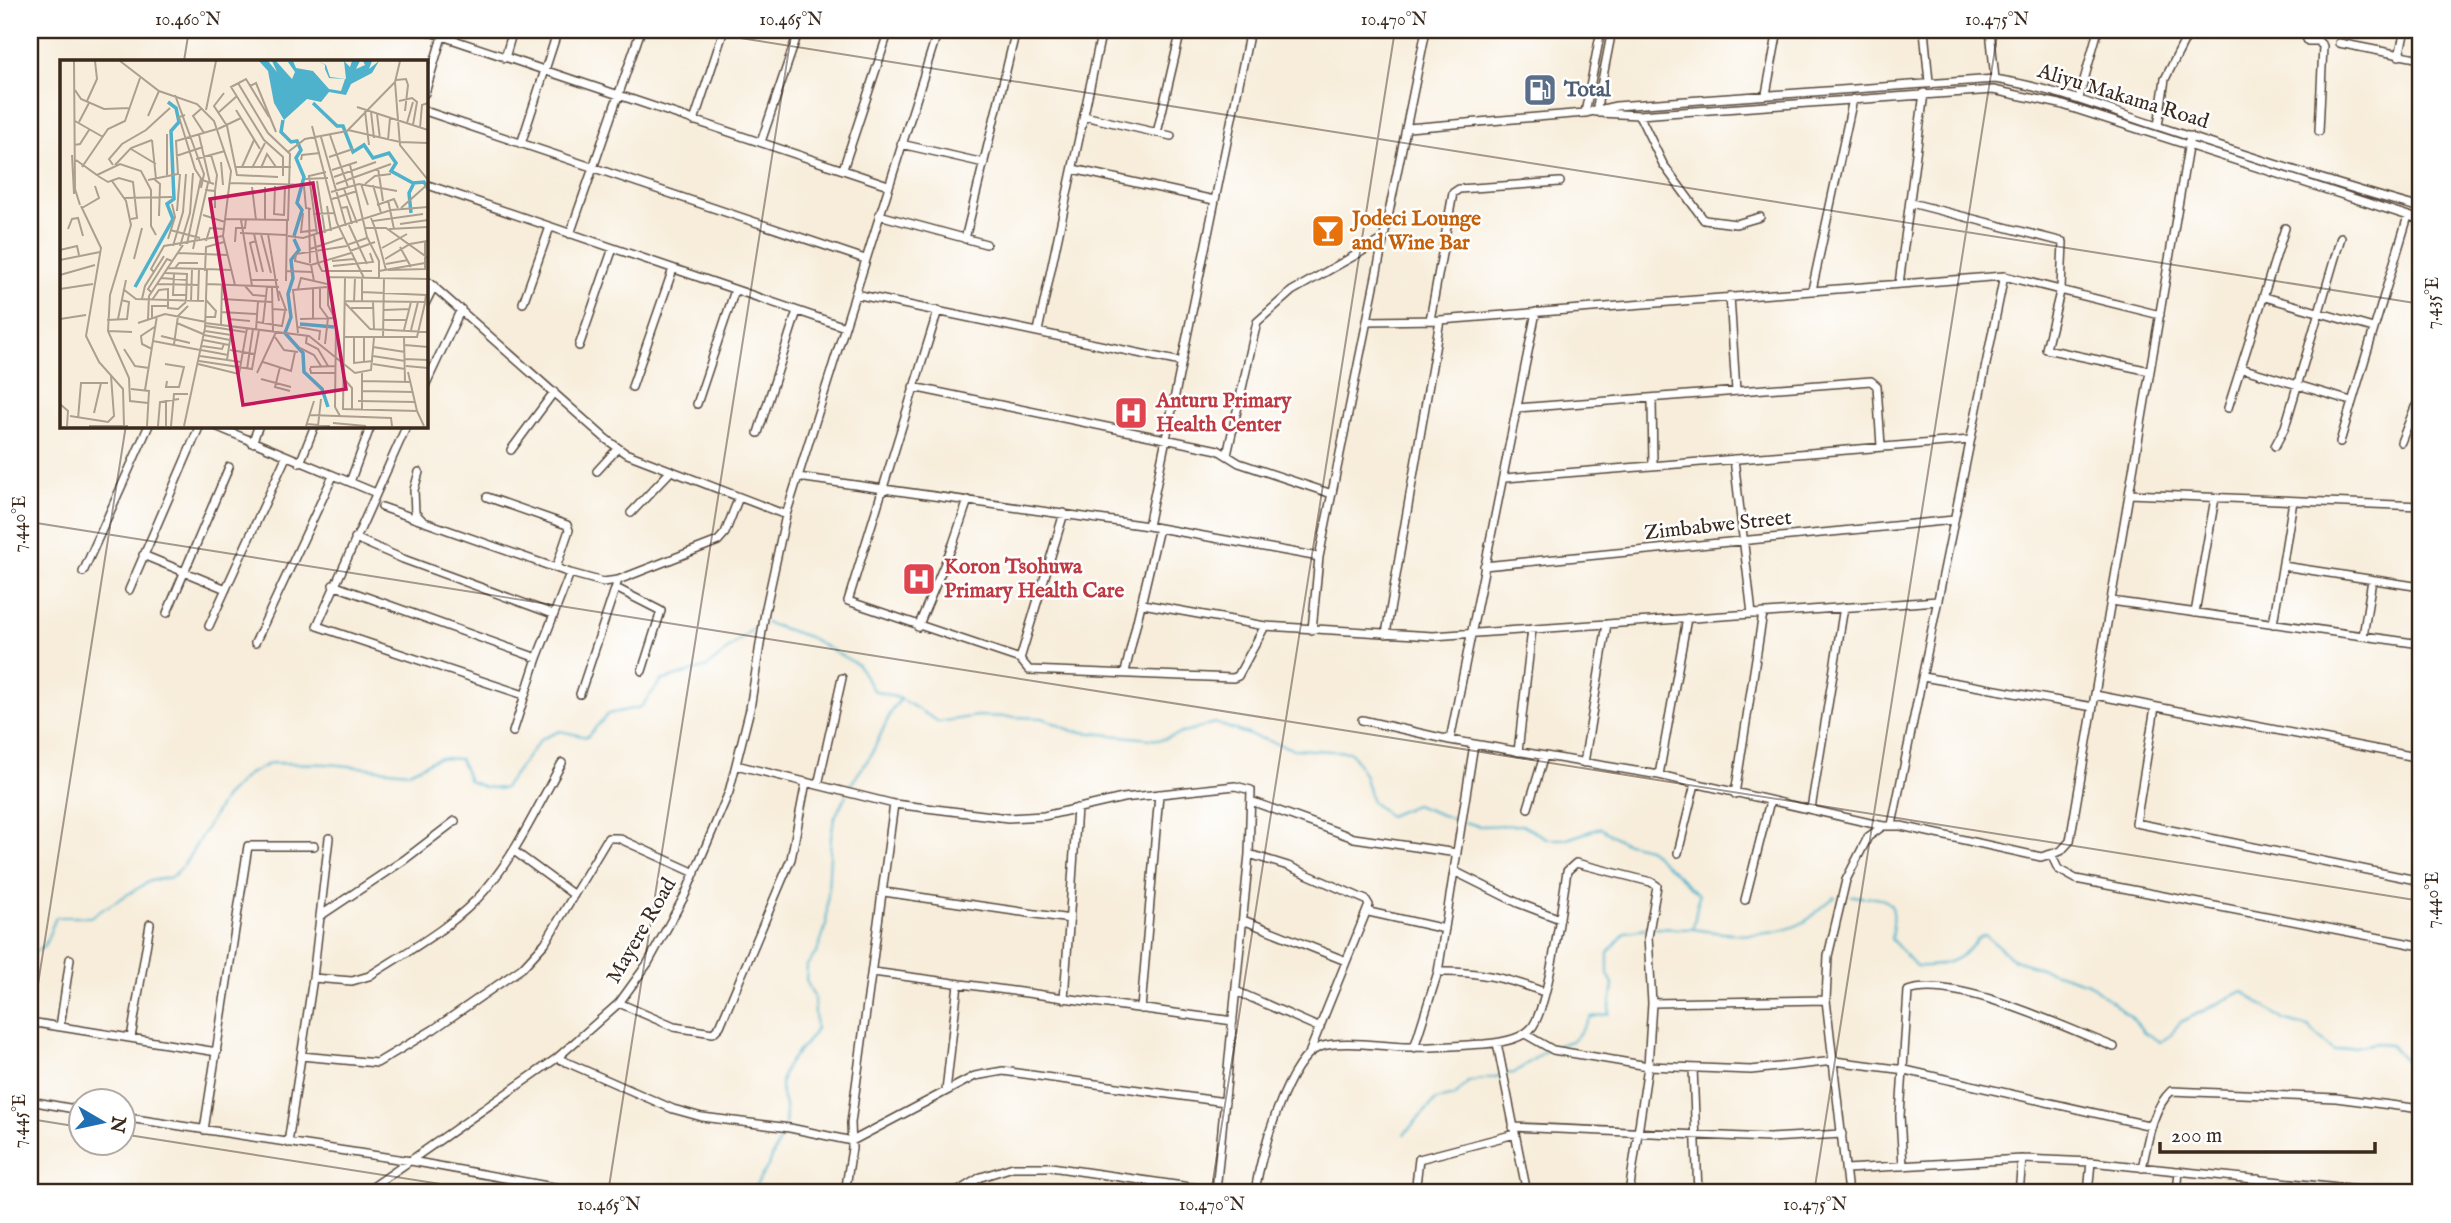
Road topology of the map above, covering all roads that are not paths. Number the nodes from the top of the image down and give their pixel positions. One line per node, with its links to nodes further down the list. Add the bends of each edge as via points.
1 (424, 30): 23 (street)
2 (513, 30): 26 (street)
3 (558, 30): 28 (street)
4 (641, 30): 34 (street)
5 (724, 30): 42 (street)
6 (799, 30): 49 (street)
7 (889, 30): 55 (street)
8 (938, 30): 51 (street, Mayere Road)
9 (1016, 30): 53 (street)
10 (1102, 30): 41 (street)
11 (1181, 30): 46 (street)
12 (1250, 30): 60 (street)
13 (1426, 30): 44 (street)
14 (1601, 30): 39 (street)
15 (1612, 30): 38 (street)
16 (1777, 30): 33 (street)
17 (1924, 30): 30 (street)
18 (1990, 30): 29 (street)
19 (2098, 30): 35 (street)
20 (2190, 30): 43 (street, via 2165,79)
21 (2302, 30): 45 (street, via 2308,41 2323,46)
22 (2405, 30): 25 (street)
23 (443, 33): 26 (street); 31 (street)
24 (2339, 43): 25 (street)
25 (2399, 55): 27 (street)
26 (505, 58): 28 (street)
27 (2421, 59)
28 (545, 70): 34 (street); 50 (street)
29 (1995, 79): 30 (street, Aliyu Makama Road); 35 (street, Aliyu Makama Road)
30 (1929, 82): 33 (street, Aliyu Makama Road)
31 (427, 86)
32 (1924, 93): 36 (street, Aliyu Makama Road); 52 (street, Aliyu Makama Road, via 1993,90 2022,94); 61 (street)
33 (1766, 94): 38 (street, Aliyu Makama Road, via 1616,106)
34 (620, 95): 42 (street); 54 (street)
35 (2079, 98): 43 (street, Aliyu Makama Road)
36 (1853, 99): 40 (street, Aliyu Makama Road); 83 (street)
37 (427, 112): 50 (street)
38 (1596, 112): 39 (street, Aliyu Makama Road); 40 (street, Aliyu Makama Road)
39 (1585, 113): 44 (street, Aliyu Makama Road)
40 (1639, 115): 65 (street, via 1663,164 1704,220 1736,224)
41 (1084, 116): 46 (street); 56 (street)
42 (694, 121): 49 (street)
43 (2158, 127): 48 (street, Aliyu Makama Road)
44 (1408, 128): 72 (street)
45 (2319, 131)
46 (1157, 133): 47 (street)
47 (1171, 136)
48 (2190, 136): 52 (street); 62 (street, Aliyu Makama Road)
49 (761, 142): 55 (street)
50 (521, 144): 54 (street)
51 (901, 144): 53 (street); 58 (street, Mayere Road)
52 (2188, 147): 64 (street, Aliyu Makama Road); 94 (street)
53 (984, 163): 71 (street)
54 (594, 167): 69 (street); 75 (street)
55 (844, 169): 58 (street)
56 (1073, 169): 60 (street); 100 (street)
57 (1560, 182): 95 (street, via 1453,193)
58 (888, 184): 63 (street, Mayere Road)
59 (427, 185): 67 (street)
60 (1214, 200): 102 (street)
61 (1910, 203): 79 (street); 81 (street, via 2063,242)
62 (2421, 208)
63 (879, 215): 71 (street); 75 (street, Mayere Road)
64 (2408, 216): 66 (street, Aliyu Makama Road); 99 (street)
65 (1760, 217)
66 (2421, 219)
67 (550, 227): 69 (street); 88 (street)
68 (2286, 228): 86 (street)
69 (570, 234): 74 (street)
70 (2341, 237): 93 (street)
71 (965, 239): 73 (street)
72 (1384, 239): 97 (street); 134 (street, via 1292,291 1257,322)
73 (986, 244)
74 (613, 248): 76 (street); 101 (street)
75 (865, 259): 84 (street, Mayere Road)
76 (673, 269): 82 (street); 107 (street)
77 (2004, 276): 79 (street); 81 (street); 126 (street)
78 (427, 281): 80 (street)
79 (1899, 284): 83 (street)
80 (434, 286): 87 (street); 89 (street)
81 (2061, 288): 94 (street); 104 (street, via 2046,349)
82 (735, 290): 91 (street); 114 (street)
83 (1812, 290): 85 (street)
84 (855, 294): 90 (street); 98 (street, Mayere Road)
85 (1730, 296): 92 (street); 109 (street)
86 (2265, 297): 93 (street); 103 (street)
87 (427, 300)
88 (523, 303)
89 (461, 309): 105 (street); 110 (street)
90 (938, 310): 100 (street); 108 (street)
91 (797, 311): 98 (street); 124 (street)
92 (1536, 312): 96 (street); 115 (street)
93 (2319, 312): 99 (street); 106 (street)
94 (2160, 315): 104 (street)
95 (1430, 320): 96 (street); 97 (street)
96 (1440, 320): 198 (street)
97 (1367, 321): 149 (street)
98 (845, 327): 144 (street, Mayere Road)
99 (2373, 328): 113 (street)
100 (1038, 331): 102 (street)
101 (579, 346)
102 (1181, 362): 125 (street)
103 (2241, 368): 106 (street); 116 (street)
104 (2150, 371): 150 (street)
105 (427, 382)
106 (2297, 385): 113 (street); 131 (street)
107 (632, 387)
108 (913, 387): 125 (street); 147 (street)
109 (1736, 391): 111 (street); 130 (street, via 1875,382)
110 (554, 392): 132 (street); 133 (street)
111 (1652, 400): 115 (street); 138 (street)
112 (2421, 400): 128 (street)
113 (2351, 401): 127 (street)
114 (696, 404)
115 (1517, 408): 145 (street)
116 (2228, 408)
117 (148, 427): 172 (street)
118 (199, 427): 167 (street)
119 (217, 427): 129 (street)
120 (258, 427): 129 (street)
121 (314, 427): 137 (street)
122 (370, 427): 146 (street)
123 (406, 427): 148 (street)
124 (758, 433)
125 (1165, 438): 134 (street); 163 (street)
126 (1970, 440): 130 (street); 161 (street)
127 (2340, 442)
128 (2401, 442)
129 (252, 443): 135 (street)
130 (1881, 446): 136 (street)
131 (2275, 446)
132 (618, 448): 140 (street); 141 (street)
133 (511, 450)
134 (1227, 455): 149 (street)
135 (286, 457): 137 (street); 179 (street)
136 (1734, 459): 138 (street); 166 (street)
137 (300, 463): 143 (street)
138 (1653, 465): 145 (street)
139 (229, 467): 173 (street)
140 (597, 471)
141 (670, 471): 152 (street); 158 (street)
142 (419, 472): 162 (street, via 415,513)
143 (333, 475): 146 (street); 201 (street)
144 (798, 477): 147 (street); 160 (street, Mayere Road)
145 (1504, 478): 169 (street)
146 (350, 482): 148 (street)
147 (881, 488): 154 (street); 195 (street, via 848,601)
148 (376, 493): 165 (street)
149 (1332, 494): 168 (street)
150 (2129, 494): 153 (street); 182 (street)
151 (488, 497): 171 (street, via 569,527)
152 (739, 497): 160 (street); 176 (street, via 718,541)
153 (2215, 498): 155 (street); 187 (street)
154 (968, 500): 159 (street); 195 (street)
155 (2293, 501): 156 (street); 170 (street)
156 (2421, 506)
157 (382, 507): 162 (street)
158 (631, 513)
159 (1064, 513): 163 (street); 204 (street)
160 (786, 515): 223 (street, Mayere Road)
161 (1954, 520): 166 (street, Zimbabwe Street); 181 (street)
162 (425, 523): 171 (street)
163 (1148, 526): 164 (street)
164 (1159, 528): 168 (street); 183 (street)
165 (355, 538): 177 (street); 188 (street)
166 (1743, 541): 169 (street, Zimbabwe Street); 189 (street)
167 (143, 555): 173 (street); 180 (street)
168 (1319, 557): 197 (street)
169 (1484, 566): 199 (street)
170 (2283, 566): 175 (street); 192 (street)
171 (556, 568): 174 (street)
172 (83, 572)
173 (183, 572): 179 (street); 185 (street)
174 (570, 573): 176 (street); 188 (street)
175 (2372, 580): 178 (street); 200 (street)
176 (617, 584): 205 (street, via 661,611); 209 (street)
177 (333, 585): 203 (street); 210 (street, via 316,622 320,628)
178 (2421, 587)
179 (226, 589): 193 (street)
180 (129, 590)
181 (1938, 601): 184 (street); 207 (street)
182 (2111, 601): 187 (street); 211 (street)
183 (1143, 604): 194 (street); 206 (street)
184 (1844, 607): 186 (street); 235 (street)
185 (167, 613)
186 (1763, 613): 189 (street); 229 (street)
187 (2195, 613): 192 (street)
188 (553, 614): 203 (street)
189 (1752, 614): 190 (street)
190 (1687, 618): 191 (street); 224 (street)
191 (1608, 624): 196 (street); 222 (street)
192 (2273, 624): 200 (street)
193 (209, 626)
194 (1265, 626): 197 (street); 206 (street, via 1233,678)
195 (918, 627): 204 (street)
196 (1532, 629): 199 (street); 218 (street)
197 (1312, 630): 198 (street)
198 (1386, 634): 199 (street)
199 (1472, 635): 216 (street)
200 (2362, 636): 202 (street)
201 (255, 643)
202 (2421, 644)
203 (537, 658): 210 (street)
204 (1020, 659): 206 (street, via 1022,665 1037,672)
205 (642, 671)
206 (1125, 672)
207 (1923, 677): 212 (street); 237 (street)
208 (842, 678): 227 (street)
209 (580, 694)
210 (524, 695): 215 (street)
211 (2095, 695): 212 (street); 213 (street)
212 (2093, 707): 245 (street, via 2070,841)
213 (2155, 707): 220 (street); 248 (street, via 2136,822)
214 (1362, 720): 216 (street)
215 (513, 732)
216 (1450, 740): 217 (street)
217 (1474, 744): 218 (street); 242 (street)
218 (1518, 751): 219 (street)
219 (1544, 756): 222 (street); 234 (street)
220 (2421, 758)
221 (562, 763): 241 (street)
222 (1584, 763): 224 (street)
223 (736, 765): 225 (street); 247 (street, Mayere Road)
224 (1659, 775): 226 (street)
225 (806, 782): 227 (street); 270 (street, via 791,859 720,1026 713,1033 674,1027)
226 (1695, 784): 229 (street); 243 (street)
227 (818, 785): 232 (street)
228 (1158, 794): 230 (street, via 1235,786 1251,790); 233 (street); 272 (street)
229 (1735, 794): 231 (street)
230 (1251, 801): 242 (street, via 1354,838); 244 (street)
231 (1770, 801): 235 (street); 251 (street)
232 (894, 804): 233 (street, via 1009,818); 249 (street)
233 (1077, 808): 254 (street)
234 (1528, 808)
235 (1811, 808): 238 (street)
236 (455, 821): 253 (street)
237 (1892, 825): 238 (street); 245 (street)
238 (1883, 826): 269 (street, via 1868,837 1846,880 1828,957)
239 (330, 838): 253 (street)
240 (314, 845): 283 (street, via 248,846)
241 (514, 851): 250 (street); 264 (street, via 486,890 459,914 369,976 352,981)
242 (1457, 853): 246 (street)
243 (1678, 853)
244 (1249, 855): 252 (street, via 1288,866 1366,900); 256 (street)
245 (2052, 856): 259 (street, via 2064,875 2076,879)
246 (1454, 871): 255 (street, via 1518,904); 258 (street)
247 (695, 873): 250 (street, via 612,837 605,841); 270 (street, Mayere Road, via 648,963)
248 (2421, 881)
249 (884, 892): 254 (street); 262 (street)
250 (574, 895): 285 (street, via 545,943 522,968 384,1060)
251 (1745, 900)
252 (1369, 912): 258 (street); 261 (street)
253 (320, 916): 264 (street)
254 (1070, 919): 268 (street)
255 (1560, 919): 267 (street); 271 (street, via 1567,871 1576,863 1657,886 1648,937)
256 (1243, 920): 261 (street); 266 (street)
257 (150, 925): 278 (street)
258 (1445, 929): 263 (street)
259 (2421, 946)
260 (69, 959): 275 (street)
261 (1346, 961): 276 (street)
262 (873, 972): 265 (street); 303 (street)
263 (1438, 972): 267 (street, via 1472,971); 282 (street)
264 (313, 978): 285 (street)
265 (958, 984): 268 (street); 291 (street)
266 (1236, 991): 273 (street); 276 (street)
267 (1544, 992): 277 (street, via 1538,1015)
268 (1064, 999): 272 (street)
269 (1826, 1000): 271 (street); 287 (street)
270 (619, 1003): 286 (street, Mayere Road)
271 (1651, 1003): 288 (street)
272 (1141, 1009): 273 (street)
273 (1233, 1021): 293 (street)
274 (30, 1022): 275 (street)
275 (60, 1027): 278 (street)
276 (1319, 1031): 280 (street); 284 (street)
277 (1525, 1034): 279 (street); 288 (street, via 1550,1048)
278 (131, 1038): 283 (street)
279 (1497, 1043): 282 (street); 299 (street)
280 (1321, 1046): 282 (street); 284 (street)
281 (2114, 1047): 290 (street, via 2012,1007 1937,986 1920,987 1908,991 1905,999)
282 (1414, 1048)
283 (217, 1052): 298 (street)
284 (1309, 1052): 319 (street, via 1297,1065 1266,1143)
285 (301, 1056): 304 (street)
286 (557, 1058): 303 (street, via 673,1109); 306 (street, Mayere Road)
287 (1834, 1061): 289 (street, via 1751,1070); 290 (street); 301 (street)
288 (1648, 1066): 289 (street); 300 (street)
289 (1693, 1068): 302 (street)
290 (1905, 1070): 297 (street); 308 (street, via 1900,1116)
291 (946, 1091): 293 (street, via 975,1076 1024,1072); 303 (street)
292 (30, 1101): 294 (street)
293 (1225, 1102): 313 (street)
294 (66, 1107)
295 (2421, 1109): 297 (street, via 2336,1098 2182,1090 2171,1091 2163,1099)
296 (136, 1119): 298 (street)
297 (2152, 1126): 309 (street)
298 (204, 1130): 304 (street)
299 (1514, 1130): 300 (street, via 1544,1126); 320 (street, via 1419,1159); 321 (street)
300 (1638, 1134): 302 (street); 322 (street)
301 (1842, 1134): 302 (street, via 1769,1138); 310 (street)
302 (1694, 1135): 323 (street)
303 (852, 1141): 316 (street)
304 (288, 1143): 306 (street)
305 (2022, 1159): 307 (street); 308 (street); 325 (street)
306 (411, 1161): 314 (street, Mayere Road); 315 (street)
307 (2091, 1162): 309 (street); 326 (street)
308 (1903, 1166): 310 (street)
309 (2142, 1168): 311 (street)
310 (1846, 1169): 324 (street)
311 (2179, 1171): 312 (street); 327 (street)
312 (2258, 1179): 328 (street); 329 (street)
313 (1216, 1191): 317 (street, via 1051,1167 1013,1167 981,1177); 318 (street)
314 (364, 1193)
315 (586, 1193)
316 (845, 1193)
317 (955, 1193)
318 (1231, 1193)
319 (1255, 1193)
320 (1415, 1193)
321 (1527, 1193)
322 (1629, 1193)
323 (1698, 1193)
324 (1848, 1193)
325 (2019, 1193)
326 (2088, 1193)
327 (2177, 1193)
328 (2257, 1193)
329 (2386, 1193)

